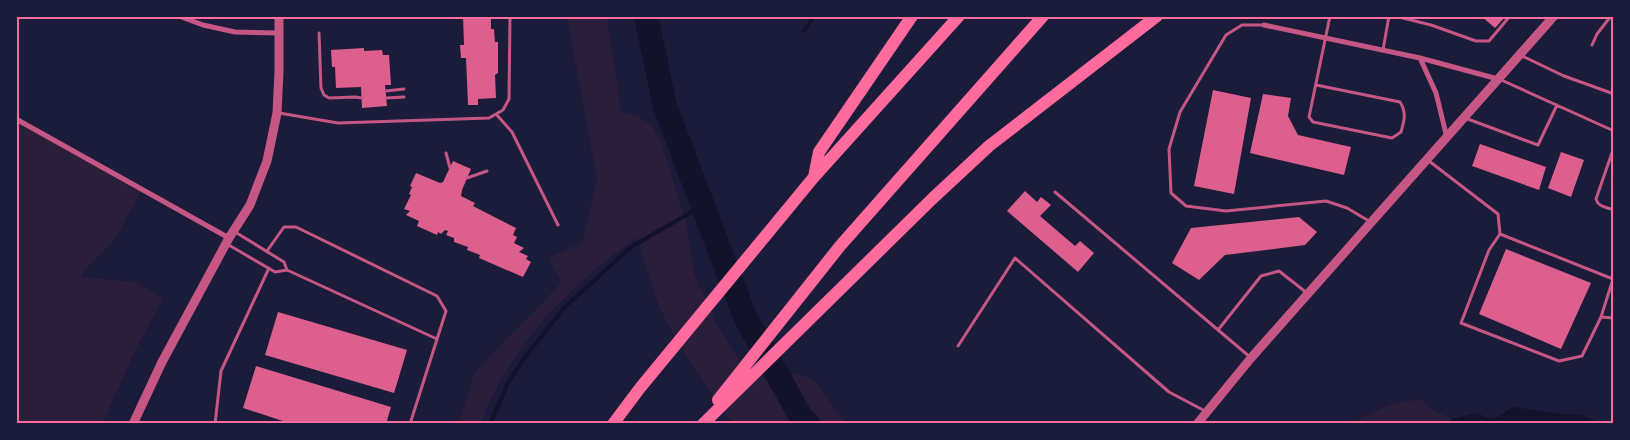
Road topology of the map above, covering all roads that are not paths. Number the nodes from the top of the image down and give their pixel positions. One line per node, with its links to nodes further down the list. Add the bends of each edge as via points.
1 (179, 16): 15 (street, via 235,32)
2 (279, 16): 15 (street)
3 (510, 16): 32 (lane, via 509,99 503,110)
4 (912, 16): 42 (highway, via 819,152)
5 (959, 16): 42 (highway)
6 (1043, 16): 65 (highway, via 840,246)
7 (1157, 16): 66 (highway, via 989,146)
8 (1330, 16): 17 (lane)
9 (1388, 16): 19 (lane)
10 (1395, 16): 11 (lane, via 1476,41 1488,41)
11 (1510, 16)
12 (1554, 16): 20 (street)
13 (1611, 16): 18 (lane)
14 (1264, 24): 17 (street); 46 (lane, via 1242,25 1226,35 1180,112 1169,149 1171,193 1186,206 1226,211 1326,201 1347,208)
15 (278, 33): 31 (street)
16 (319, 33): 27 (lane, via 324,95 329,98)
17 (1326, 38): 19 (street); 23 (lane)
18 (1592, 45)
19 (1383, 50): 21 (street)
20 (1519, 55): 22 (street); 26 (lane)
21 (1420, 58): 22 (street); 36 (street, via 1436,93)
22 (1499, 79): 30 (lane); 33 (street)
23 (1316, 85): 23 (lane, via 1309,117 1313,122 1392,138 1401,132 1405,109 1400,102)
24 (404, 89): 25 (lane)
25 (386, 91)
26 (1614, 94)
27 (362, 96)
28 (404, 97): 29 (lane)
29 (386, 98)
30 (1557, 105): 33 (lane, via 1538,145); 35 (lane)
31 (277, 113): 32 (lane, via 338,123 489,118); 49 (street, via 267,161 250,205)
32 (496, 114): 47 (lane, via 512,132)
33 (1465, 118): 36 (street)
34 (16, 119): 49 (street)
35 (1614, 131)
36 (1447, 138): 39 (street)
37 (1614, 147): 45 (lane, via 1596,199 1601,206)
38 (446, 153): 40 (lane)
39 (1426, 159): 46 (street); 48 (lane, via 1498,214)
40 (450, 168)
41 (487, 171): 43 (lane)
42 (814, 176): 64 (highway)
43 (467, 178)
44 (1055, 192): 56 (lane)
45 (1614, 210)
46 (1371, 222): 53 (street)
47 (558, 225)
48 (1500, 234): 54 (lane, via 1613,279); 54 (lane, via 1489,250 1461,323 1560,361 1582,356)
49 (230, 238): 50 (lane); 51 (lane); 61 (street, via 162,362)
50 (267, 251): 52 (lane, via 284,262); 57 (lane, via 284,227 296,228 437,296 446,311)
51 (269, 268): 52 (lane, via 275,272); 62 (lane, via 221,371)
52 (287, 270): 57 (lane)
53 (1308, 294): 56 (lane, via 1279,270 1261,276); 59 (street)
54 (1601, 317): 55 (lane)
55 (1614, 318)
56 (1218, 330): 59 (lane)
57 (437, 339): 63 (lane)
58 (958, 346): 60 (lane, via 1015,258 1169,392)
59 (1251, 358): 60 (street)
60 (1206, 411): 67 (street)
61 (133, 424)
62 (215, 424)
63 (410, 424)
64 (613, 424)
65 (699, 424)
66 (703, 424)
67 (1197, 424)

